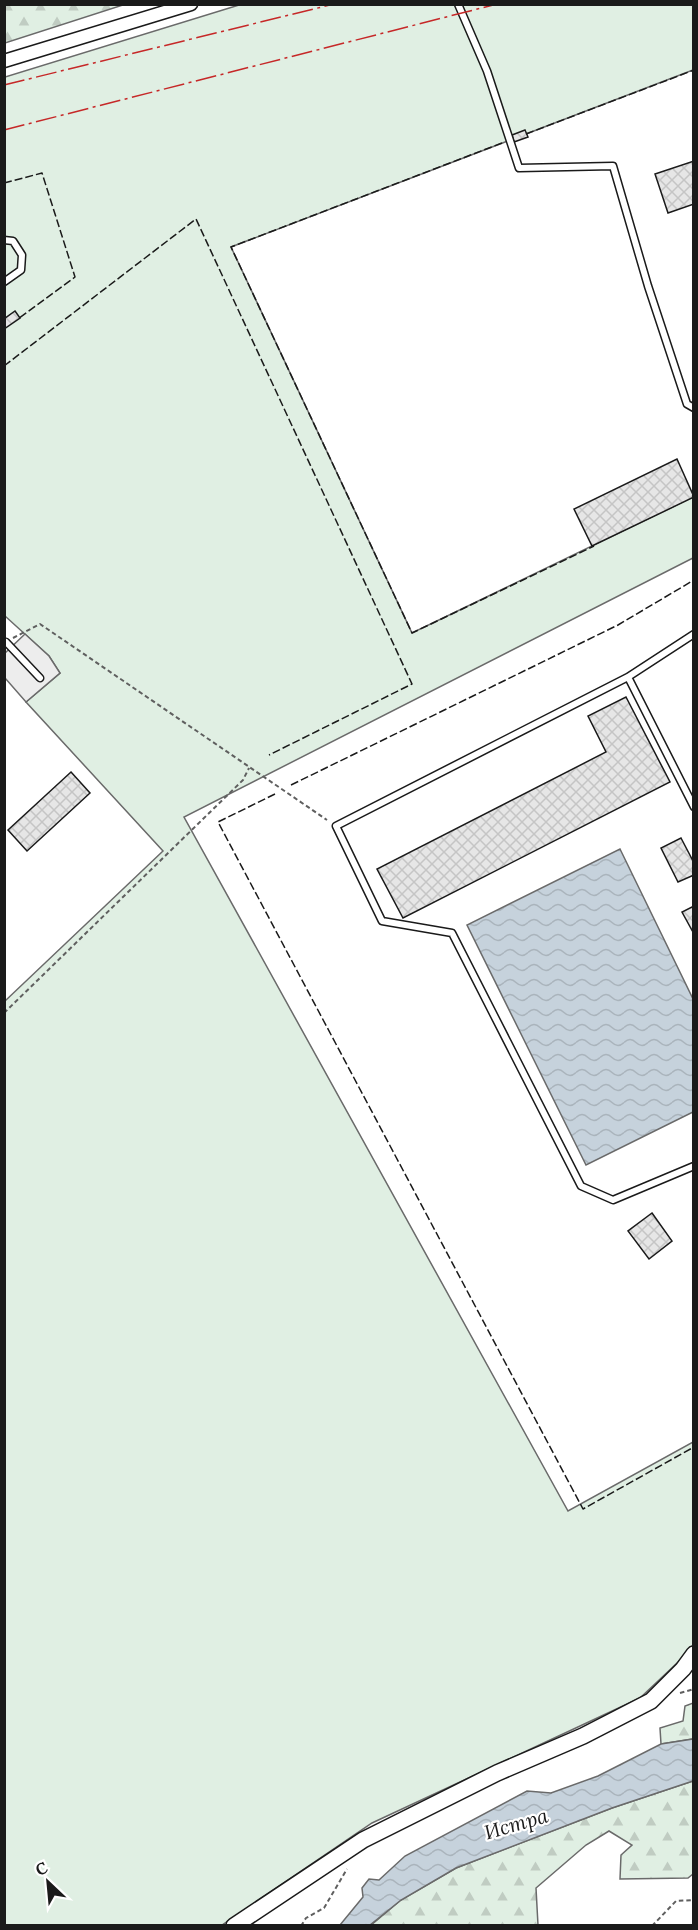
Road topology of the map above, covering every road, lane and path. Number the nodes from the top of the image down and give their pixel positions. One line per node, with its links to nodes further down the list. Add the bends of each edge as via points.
1 (191, 4): 3 (street)
2 (458, 4): 6 (lane, via 487,71 519,168 613,166 683,394)
3 (4, 61)
4 (4, 240): 5 (lane, via 13,241 22,255 21,270)
5 (4, 282)
6 (693, 408)
7 (693, 634): 9 (lane)
8 (5, 642): 10 (lane); 11 (path, via 40,624)
9 (628, 677): 12 (lane); 13 (lane)
10 (40, 678)
11 (249, 768): 13 (path); 14 (path, via 243,780)
12 (693, 807)
13 (336, 826): 15 (lane, via 382,921 452,933 581,1186 613,1200)
14 (4, 1013)
15 (693, 1166)
16 (693, 1654): 17 (street, via 683,1670 651,1701)
17 (363, 1840): 19 (street); 20 (path, via 324,1908 306,1918)
18 (693, 1900): 21 (path, via 676,1901)
19 (234, 1926)
20 (301, 1926)
21 (652, 1926)

